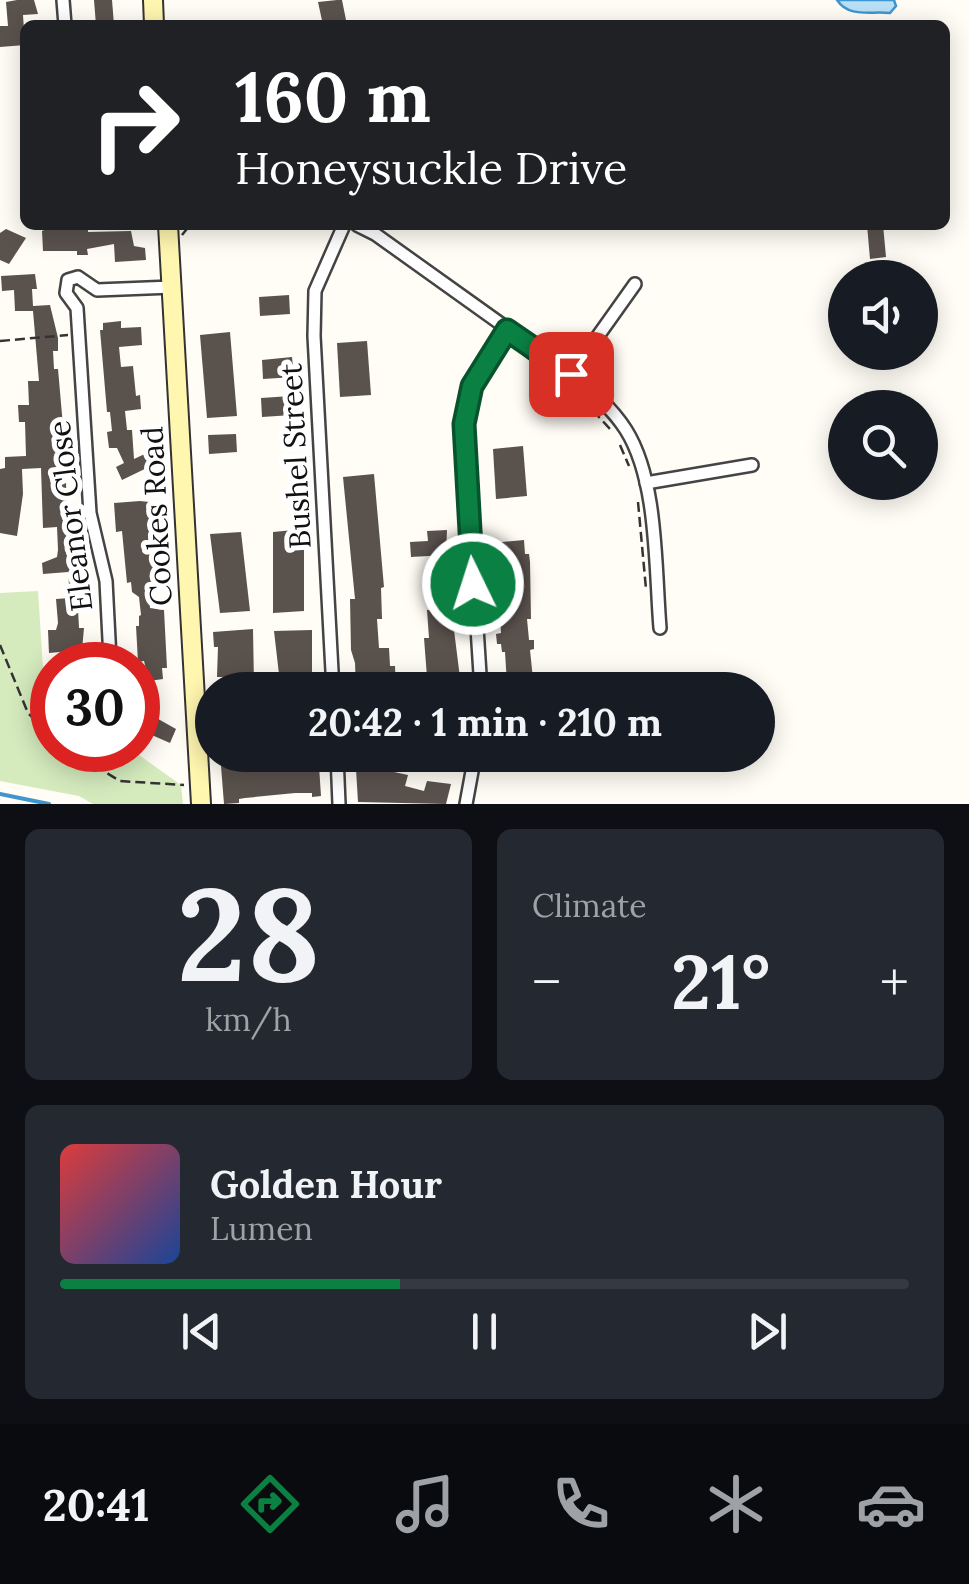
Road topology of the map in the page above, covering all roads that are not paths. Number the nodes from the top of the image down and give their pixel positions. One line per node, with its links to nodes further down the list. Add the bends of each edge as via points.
1 (342, 230): 14 (street, Bushel Street, via 315,291 314,336)
2 (367, 230): 8 (street)
3 (174, 231): 5 (street, Cookes Road)
4 (634, 284): 9 (street)
5 (172, 286): 6 (street, Eleanor Close); 18 (street, Cookes Road)
6 (97, 290): 7 (street); 7 (street, Eleanor Close, via 78,278 68,280 66,292)
7 (77, 308): 13 (street, Eleanor Close, via 90,513 106,582)
8 (507, 330): 9 (street); 15 (street, via 472,386 464,424)
9 (571, 374): 11 (street, via 626,430)
10 (752, 466): 11 (street)
11 (646, 483): 12 (street)
12 (660, 628)
13 (109, 642)
14 (332, 672)
15 (480, 672)
16 (338, 772): 19 (street)
17 (472, 772): 20 (street)
18 (200, 804)
19 (339, 804)
20 (466, 804)

